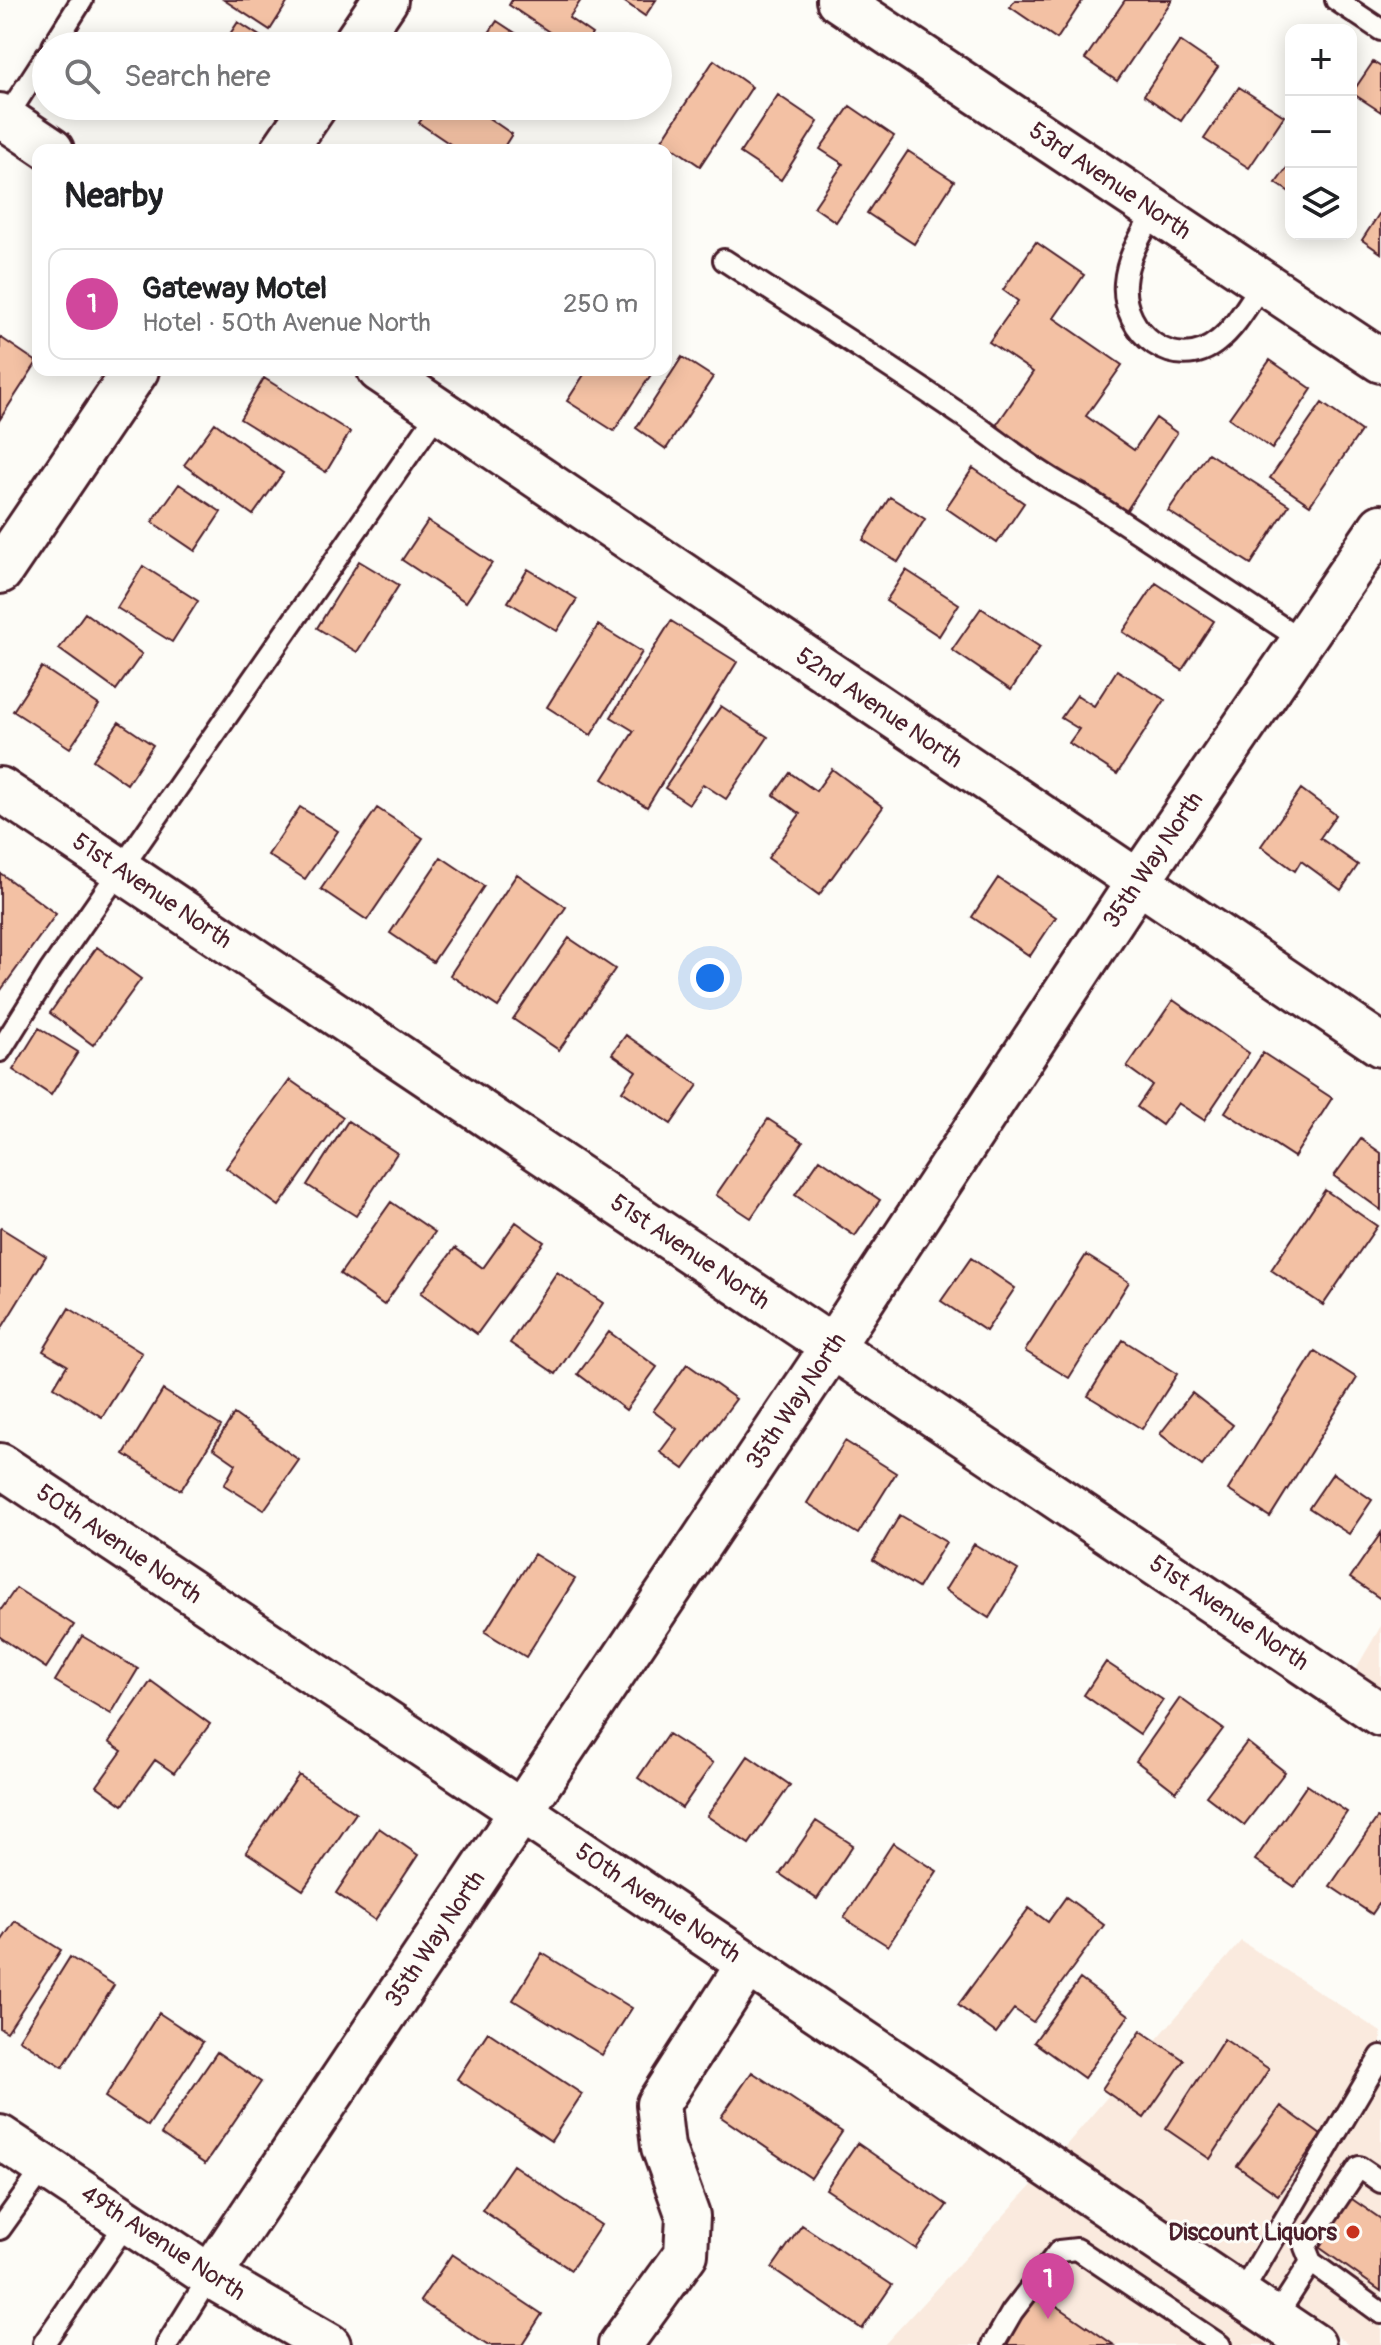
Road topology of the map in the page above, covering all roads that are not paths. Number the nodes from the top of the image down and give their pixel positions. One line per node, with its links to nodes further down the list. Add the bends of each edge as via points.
1 (82, 0): 6 (lane)
2 (385, 0): 7 (street)
3 (838, 0): 13 (street, 53rd Avenue North)
4 (1336, 0): 5 (lane)
5 (1381, 30)
6 (62, 32)
7 (363, 32)
8 (32, 77): 10 (lane)
9 (304, 120): 12 (street)
10 (2, 121): 11 (street)
11 (42, 144)
12 (288, 144)
13 (1155, 211): 15 (street, 53rd Avenue North); 15 (lane, via 1128,262 1124,287 1130,317 1144,338 1169,351 1199,353 1235,323)
14 (724, 260): 22 (lane, via 945,403 1053,482 1081,495)
15 (1263, 283): 16 (street, 53rd Avenue North)
16 (1381, 361)
17 (132, 376): 21 (street)
18 (388, 376): 19 (street, 52nd Avenue North)
19 (439, 411): 24 (lane); 25 (street, 52nd Avenue North)
20 (1381, 526): 22 (street, 35th Way North)
21 (0, 571)
22 (1303, 641): 25 (street, 35th Way North)
23 (0, 789): 24 (street, 51st Avenue North)
24 (122, 871): 27 (lane); 28 (street, 51st Avenue North)
25 (1137, 883): 26 (street, 52nd Avenue North); 28 (street, 35th Way North)
26 (1381, 1045)
27 (0, 1051)
28 (832, 1347): 30 (street, 51st Avenue North); 31 (street, 35th Way North)
29 (0, 1465): 31 (street, 50th Avenue North)
30 (1381, 1715)
31 (521, 1811): 32 (street, 50th Avenue North); 40 (street, 35th Way North)
32 (748, 1964): 41 (street, 50th Avenue North); 47 (street, via 658,2104 663,2147 688,2216 686,2254)
33 (1381, 2056): 41 (lane)
34 (0, 2137): 35 (street, 49th Avenue North)
35 (45, 2166): 37 (street, 49th Avenue North); 38 (lane)
36 (1381, 2182): 39 (lane, via 1359,2167 1305,2247)
37 (128, 2221): 40 (street, 49th Avenue North); 44 (lane)
38 (0, 2229)
39 (1311, 2262): 42 (lane); 43 (lane)
40 (210, 2276): 45 (lane); 46 (street, 49th Avenue North)
41 (1240, 2296): 43 (street, 50th Avenue North)
42 (1381, 2313)
43 (1275, 2318): 50 (street, 50th Avenue North)
44 (44, 2343)
45 (167, 2345)
46 (329, 2345)
47 (620, 2345)
48 (993, 2345): 49 (lane, via 1059,2251 1077,2249)
49 (1220, 2345)
50 (1314, 2345)

